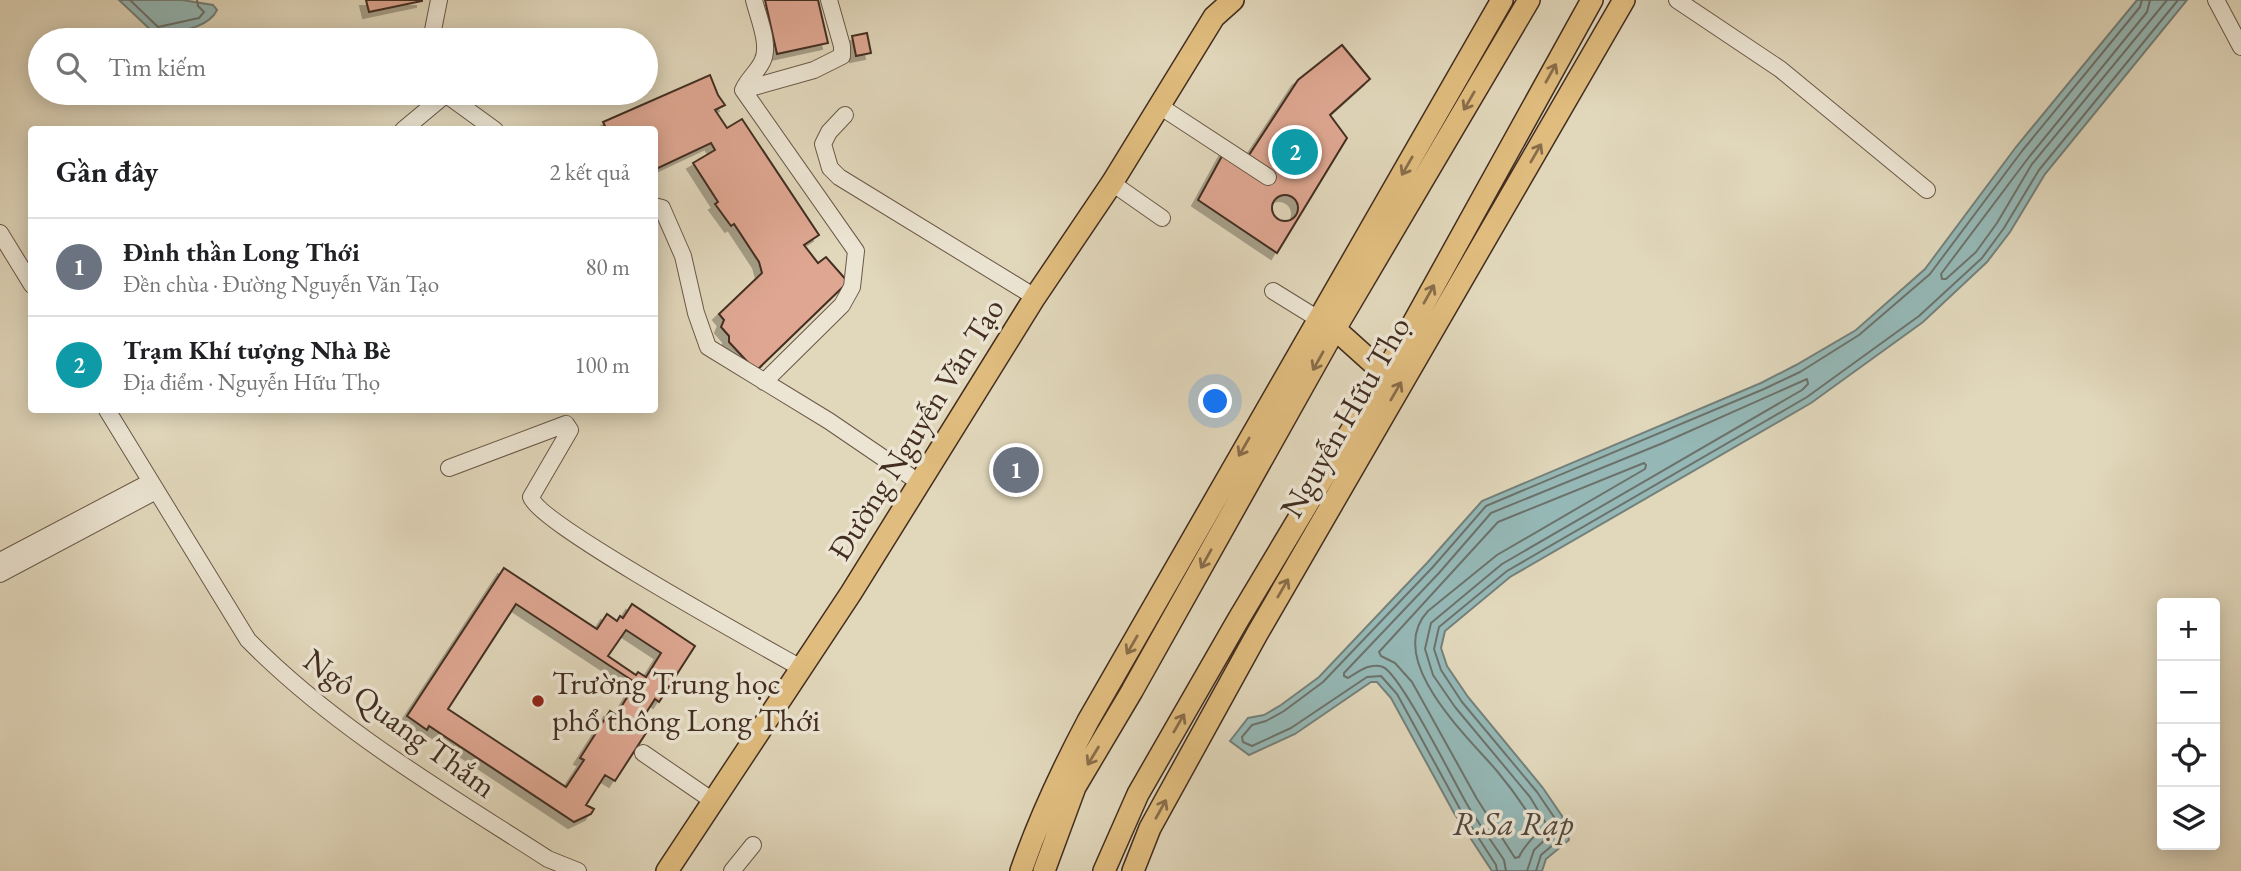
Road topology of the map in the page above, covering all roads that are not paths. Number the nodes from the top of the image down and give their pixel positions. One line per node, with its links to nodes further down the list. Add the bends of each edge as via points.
1 (439, 0): 12 (street)
2 (754, 0): 14 (street, via 766,52)
3 (829, 0): 14 (street, via 842,56 814,70)
4 (1233, 0): 11 (main road, Đường Nguyễn Văn Tạo)
5 (1502, 0): 32 (main road, Nguyễn Hữu Thọ, one-way to 32)
6 (1529, 0): 32 (main road, Nguyễn Hữu Thọ, one-way to 32)
7 (1592, 0): 21 (main road, Nguyễn Hữu Thọ, one-way to 7)
8 (1624, 0): 24 (main road, Nguyễn Hữu Thọ, one-way to 8)
9 (1677, 0): 25 (street, via 1780,69)
10 (2216, 0): 13 (street)
11 (1216, 8): 17 (main road, Đường Nguyễn Văn Tạo)
12 (433, 28)
13 (2241, 47)
14 (743, 90): 34 (street, via 856,251 852,287 842,305)
15 (431, 105): 19 (street)
16 (460, 105): 20 (street)
17 (1158, 106): 22 (street); 23 (main road, Đường Nguyễn Văn Tạo)
18 (845, 115): 31 (street, via 823,144 830,168 838,177)
19 (407, 126)
20 (489, 126)
21 (1496, 173): 24 (main road); 33 (main road, Nguyễn Hữu Thọ, one-way to 21)
22 (1268, 177)
23 (1112, 183): 27 (street); 31 (main road, Đường Nguyễn Văn Tạo)
24 (1517, 186): 43 (main road, Nguyễn Hữu Thọ, one-way to 24)
25 (1927, 190)
26 (658, 207): 34 (street, via 683,256 708,347)
27 (1162, 218)
28 (0, 233): 29 (street)
29 (28, 278)
30 (1273, 291): 32 (street)
31 (1035, 297): 38 (main road, Đường Nguyễn Văn Tạo)
32 (1327, 324): 33 (main road); 36 (main road, Nguyễn Hữu Thọ, one-way to 36)
33 (1385, 374): 42 (main road, Nguyễn Hữu Thọ)
34 (764, 382): 38 (street)
35 (109, 413): 39 (street, Ngô Quang Thắm)
36 (1273, 418): 51 (main road, Nguyễn Hữu Thọ, one-way to 51, via 1064,766); 52 (main road, Nguyễn Hữu Thọ, one-way to 52, via 1132,691 1074,787)
37 (449, 468): 44 (street, via 566,424 570,430 531,497 535,505 608,556)
38 (920, 482): 44 (main road, Đường Nguyễn Văn Tạo)
39 (153, 486): 40 (street); 41 (street); 48 (street, Ngô Quang Thắm, via 248,640 273,666 378,750 548,859)
40 (0, 561)
41 (0, 574)
42 (1238, 620): 43 (main road); 53 (main road, Nguyễn Hữu Thọ, one-way to 42, via 1138,794)
43 (1257, 634): 54 (main road, Nguyễn Hữu Thọ, one-way to 43, via 1150,828)
44 (802, 668): 46 (main road, Đường Nguyễn Văn Tạo)
45 (643, 753): 46 (street)
46 (713, 801): 49 (main road, Đường Nguyễn Văn Tạo)
47 (753, 845): 50 (street)
48 (578, 871)
49 (667, 871)
50 (732, 871)
51 (1021, 871)
52 (1044, 871)
53 (1104, 871)
54 (1133, 871)

